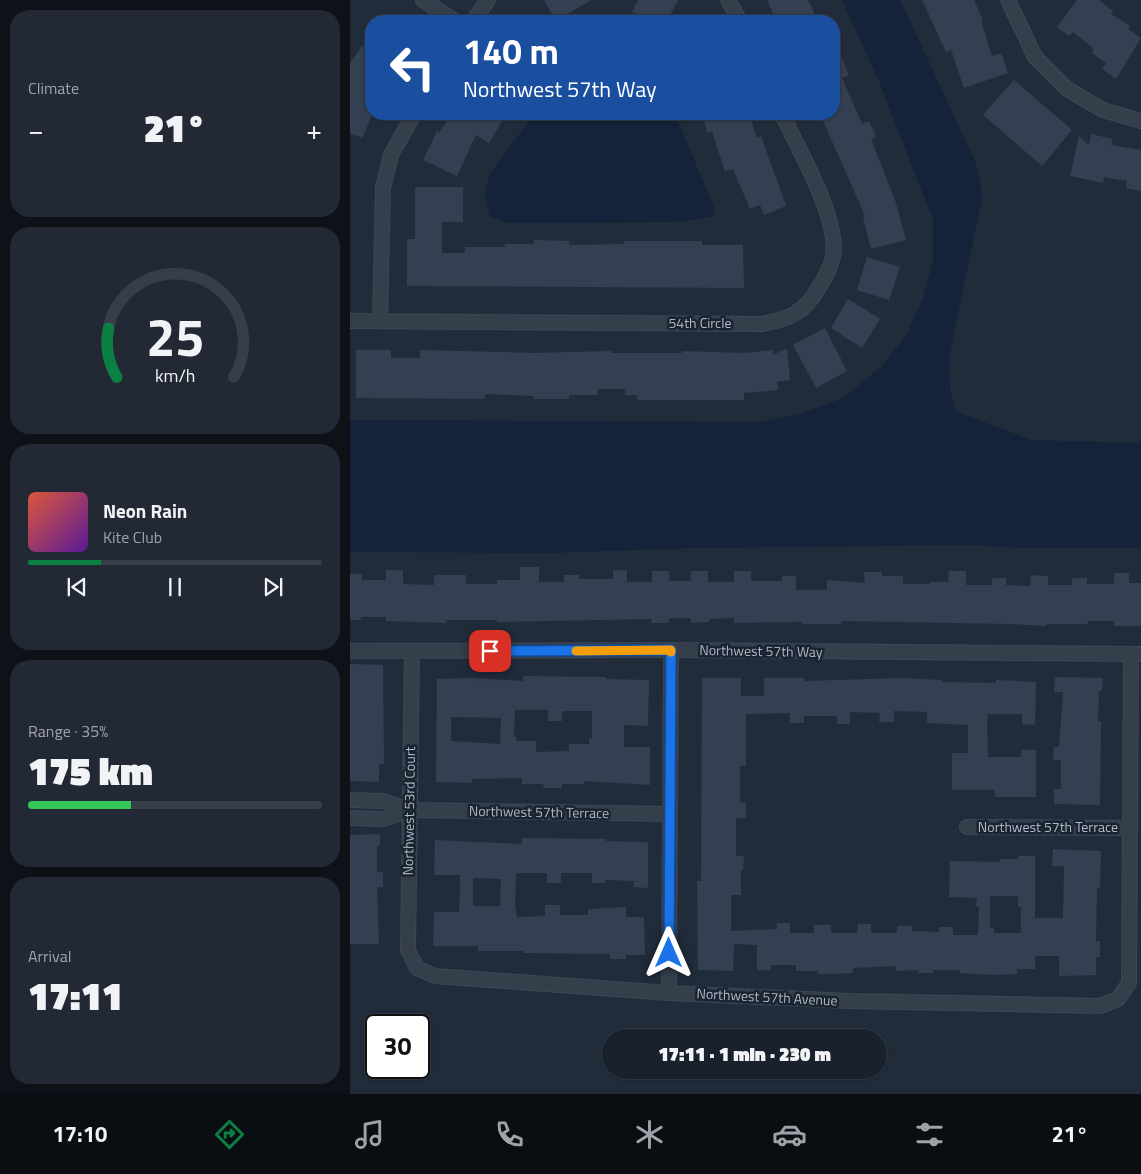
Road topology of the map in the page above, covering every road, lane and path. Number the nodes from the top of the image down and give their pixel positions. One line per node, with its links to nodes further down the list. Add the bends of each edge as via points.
1 (423, 0): 5 (street)
2 (488, 0): 6 (street)
3 (728, 0): 7 (street)
4 (1008, 0): 10 (street, via 1034,57 1067,89 1103,110)
5 (446, 15)
6 (477, 15)
7 (737, 15)
8 (411, 120): 12 (street, via 391,155 383,188)
9 (785, 120): 12 (street, 54th Circle, via 828,214 833,256 816,294 799,312 783,320 761,324)
10 (1141, 121)
11 (350, 321): 12 (street, 54th Circle)
12 (380, 321)
13 (671, 650): 15 (street, Northwest 57th Way); 16 (street, Northwest 57th Way); 19 (street)
14 (350, 651): 15 (street, Northwest 57th Way)
15 (412, 651): 18 (street, Northwest 53rd Court)
16 (1136, 654): 22 (street)
17 (350, 800): 18 (street, Northwest 57th Terrace, via 384,801)
18 (409, 810): 19 (street, Northwest 57th Terrace); 20 (street, Northwest 57th Terrace, via 383,819); 23 (street, Northwest 53rd Court, via 408,950)
19 (670, 814): 24 (street)
20 (350, 818)
21 (967, 827): 22 (street, Northwest 57th Terrace)
22 (1130, 828): 24 (street, Northwest 57th Avenue, via 1129,982 1118,999 1100,1006 850,1001)
23 (417, 968): 24 (street, Northwest 57th Avenue, via 435,976)
24 (668, 993)

